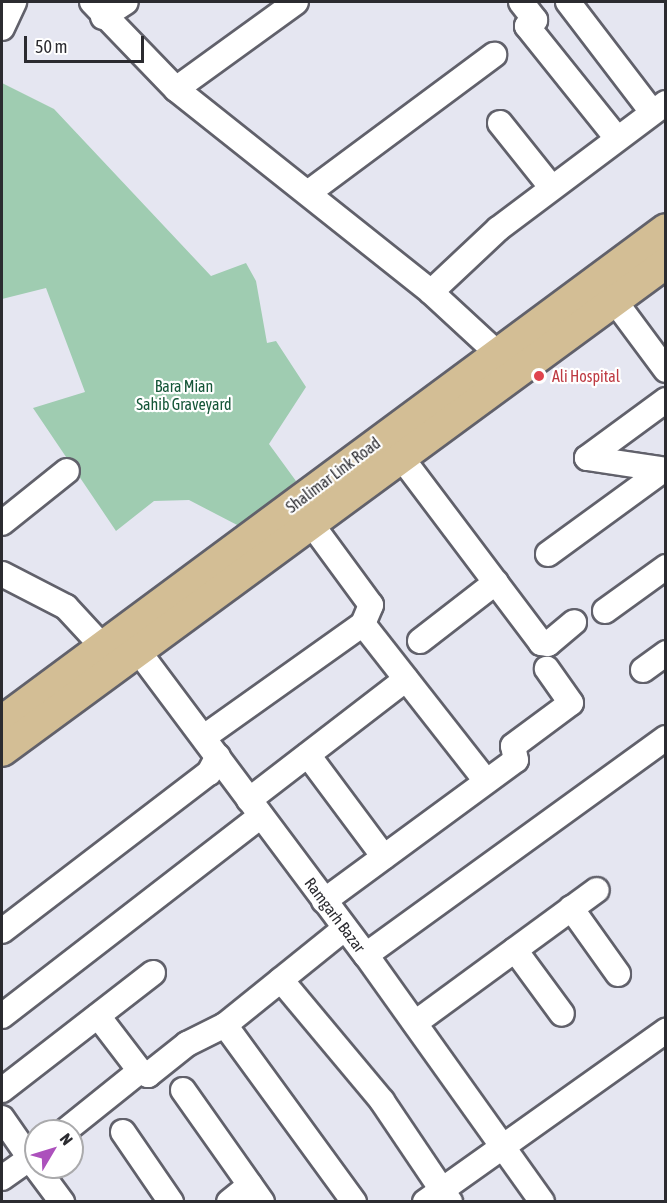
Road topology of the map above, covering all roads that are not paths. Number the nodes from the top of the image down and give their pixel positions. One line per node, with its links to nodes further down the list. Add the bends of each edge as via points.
1 (14, 2): 7 (street)
2 (126, 2): 6 (street)
3 (296, 2): 9 (street)
4 (521, 2): 12 (street, via 535,20 527,26)
5 (568, 2): 10 (street)
6 (97, 9): 9 (street)
7 (2, 28)
8 (494, 55): 14 (street)
9 (176, 89): 14 (street)
10 (659, 108): 12 (street)
11 (500, 123): 13 (street)
12 (616, 137): 13 (street)
13 (551, 187): 17 (street)
14 (308, 193): 17 (street)
15 (666, 229): 19 (main road, Shalimar Link Road)
16 (666, 263): 18 (main road, Shalimar Link Road)
17 (431, 292): 19 (street)
18 (614, 300): 19 (main road, Shalimar Link Road); 20 (street)
19 (507, 361): 22 (main road, Shalimar Link Road); 35 (main road, Shalimar Link Road)
20 (666, 370)
21 (666, 400): 23 (street, via 587,458)
22 (401, 457): 25 (main road, Shalimar Link Road); 30 (street)
23 (664, 470): 27 (street)
24 (67, 471): 26 (street)
25 (310, 522): 33 (street, via 373,609); 35 (main road, Shalimar Link Road)
26 (2, 523)
27 (548, 554)
28 (666, 567): 31 (street)
29 (4, 578): 35 (street, Ramgarh Bazar, via 66,607)
30 (496, 582): 32 (street, via 544,646); 34 (street)
31 (605, 611)
32 (574, 622)
33 (363, 624): 39 (street); 41 (street)
34 (420, 641)
35 (121, 648): 40 (main road, Shalimar Link Road); 41 (street, Ramgarh Bazar); 43 (main road, Shalimar Link Road)
36 (666, 653): 38 (street)
37 (547, 669): 46 (street, via 571,703 513,746 518,758)
38 (643, 670)
39 (406, 679): 44 (street); 46 (street)
40 (2, 721)
41 (204, 737): 45 (street, Ramgarh Bazar)
42 (666, 738): 55 (street)
43 (2, 751)
44 (308, 755): 47 (street); 48 (street)
45 (218, 756): 47 (street, Ramgarh Bazar); 53 (street, via 208,773)
46 (486, 781): 48 (street)
47 (255, 808): 50 (street, Ramgarh Bazar); 60 (street)
48 (384, 857): 50 (street)
49 (597, 890): 51 (street)
50 (324, 901): 52 (street, Ramgarh Bazar)
51 (571, 908): 54 (street); 57 (street)
52 (345, 928): 55 (street, Ramgarh Bazar); 58 (street)
53 (2, 931)
54 (515, 950): 59 (street); 62 (street)
55 (366, 956): 62 (street, Ramgarh Bazar)
56 (153, 973): 61 (street)
57 (618, 974)
58 (281, 980): 63 (street); 77 (street, via 382,1101)
59 (562, 1014)
60 (2, 1016)
61 (98, 1016): 65 (street); 66 (street)
62 (414, 1023): 71 (street, Ramgarh Bazar)
63 (225, 1024): 65 (street, via 187,1044 147,1075); 81 (street)
64 (666, 1031): 71 (street)
65 (140, 1071): 69 (street)
66 (2, 1090)
67 (183, 1090): 76 (street)
68 (2, 1118): 72 (street)
69 (80, 1119)
70 (123, 1132): 79 (street)
71 (501, 1145): 77 (street); 82 (street, Ramgarh Bazar)
72 (24, 1147)
73 (24, 1167): 74 (street)
74 (2, 1178)
75 (46, 1179): 78 (street)
76 (256, 1193): 80 (street)
77 (439, 1198)
78 (62, 1202)
79 (171, 1202)
80 (229, 1202)
81 (354, 1202)
82 (542, 1202)

